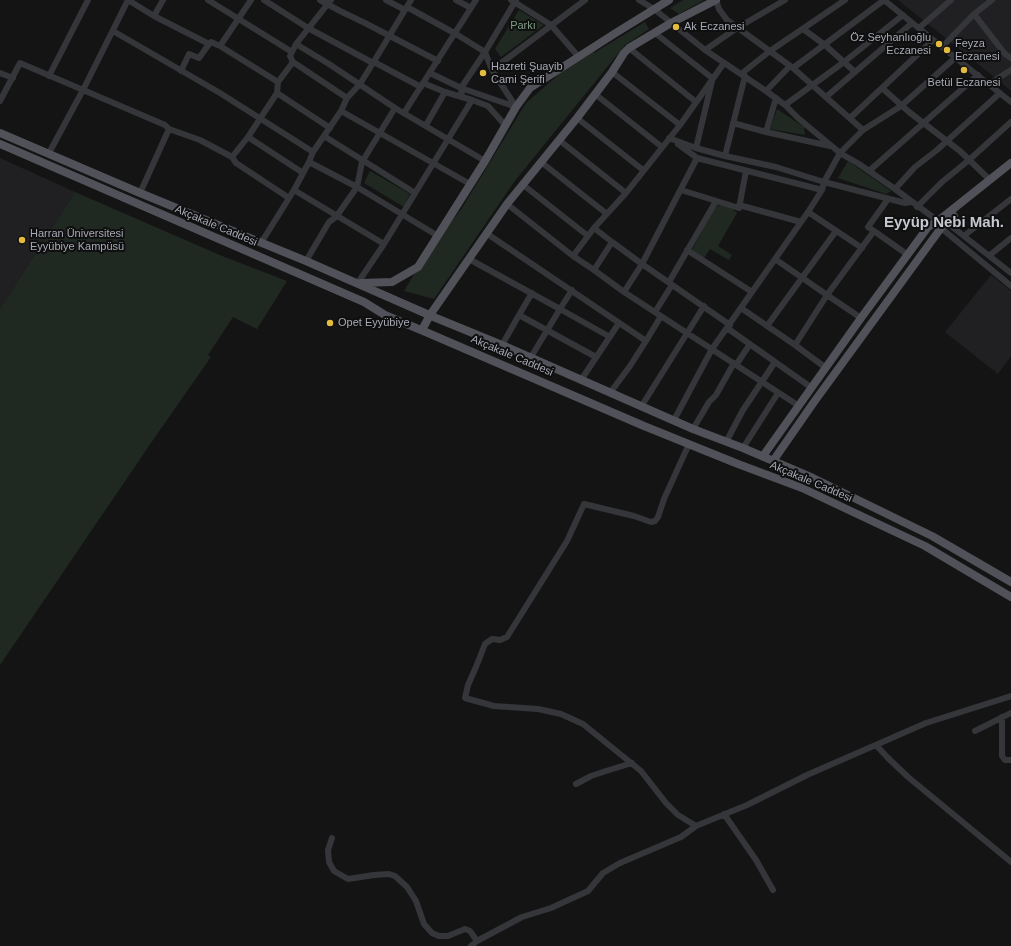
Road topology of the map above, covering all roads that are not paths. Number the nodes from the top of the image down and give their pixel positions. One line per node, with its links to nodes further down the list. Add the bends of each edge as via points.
1 (88, 0): 73 (street)
2 (128, 0): 31 (street); 40 (street)
3 (163, 0): 31 (street)
4 (208, 0): 32 (street)
5 (251, 0): 32 (street)
6 (264, 0): 36 (street)
7 (320, 0): 23 (street)
8 (386, 0): 27 (street)
9 (411, 0): 27 (street)
10 (456, 0): 26 (street)
11 (476, 0): 26 (street)
12 (574, 0): 24 (street)
13 (639, 0): 28 (street)
14 (668, 0): 28 (main road)
15 (716, 0): 33 (main road); 37 (street, via 727,20)
16 (785, 0): 37 (street)
17 (845, 0): 39 (street)
18 (884, 0): 25 (street); 47 (street)
19 (894, 0): 25 (street)
20 (952, 0): 38 (street)
21 (992, 0): 29 (street)
22 (514, 1): 35 (street); 54 (street)
23 (329, 2): 36 (street); 43 (street)
24 (583, 2): 35 (street)
25 (892, 7): 30 (street)
26 (471, 8): 42 (street)
27 (406, 9): 42 (street); 43 (street)
28 (654, 9): 33 (street); 55 (main road)
29 (974, 14): 49 (street); 57 (street)
30 (903, 15): 34 (street); 61 (street)
31 (154, 16): 45 (street)
32 (239, 19): 48 (street); 53 (street)
33 (671, 23): 41 (main road); 51 (street)
34 (912, 23): 38 (street); 68 (street)
35 (551, 25): 55 (street); 64 (street)
36 (308, 28): 46 (street); 60 (street)
37 (737, 28): 51 (street); 52 (street)
38 (919, 28): 44 (street)
39 (803, 29): 47 (street); 52 (street)
40 (112, 32): 66 (street); 83 (street)
41 (655, 33): 50 (main road); 75 (street)
42 (456, 34): 54 (street); 58 (street)
43 (389, 36): 58 (street); 60 (street)
44 (933, 40): 49 (street); 82 (street)
45 (209, 44): 48 (street, via 211,42); 66 (street, via 199,58 189,54)
46 (296, 44): 53 (street); 77 (street)
47 (825, 45): 61 (street); 63 (street)
48 (220, 46): 76 (street)
49 (942, 47): 56 (street)
50 (629, 48): 67 (main road); 95 (street)
51 (706, 50): 62 (street)
52 (770, 51): 63 (street); 71 (street)
53 (292, 52): 59 (street, via 290,56)
54 (485, 52): 64 (street); 81 (street)
55 (578, 56): 99 (main road, via 530,88)
56 (956, 57): 72 (street); 98 (street)
57 (1011, 58)
58 (438, 60): 70 (street)
59 (294, 62): 76 (street); 91 (street)
60 (373, 62): 77 (street); 79 (street)
61 (844, 62): 68 (street); 80 (street)
62 (724, 63): 71 (street); 75 (street)
63 (792, 67): 80 (street); 84 (street)
64 (492, 70): 99 (street)
65 (1011, 70): 78 (street)
66 (181, 71): 105 (street)
67 (612, 72): 88 (main road); 111 (street)
68 (855, 72): 90 (street)
69 (0, 73): 74 (street)
70 (430, 73): 79 (street); 81 (street)
71 (743, 75): 84 (street); 108 (street)
72 (978, 75): 78 (street); 106 (street)
73 (49, 76): 74 (street, via 20,63); 83 (street)
74 (13, 78): 94 (street)
75 (712, 78): 95 (street); 127 (street)
76 (278, 82): 86 (street)
77 (360, 84): 91 (street); 100 (street)
78 (989, 84): 87 (street)
79 (422, 85): 85 (street); 102 (street)
80 (812, 85): 90 (street); 97 (street)
81 (461, 88): 89 (street); 99 (street)
82 (882, 88): 98 (street); 104 (street)
83 (83, 90): 113 (street); 129 (street)
84 (766, 91): 92 (street)
85 (445, 92): 89 (street); 109 (street)
86 (277, 93): 105 (street); 112 (street)
87 (1000, 93): 96 (street); 123 (street)
88 (595, 94): 103 (main road); 126 (street)
89 (462, 96): 93 (street)
90 (826, 97): 104 (street)
91 (347, 98): 101 (street)
92 (776, 98): 97 (street); 115 (street)
93 (472, 100): 110 (street, via 488,106); 120 (street)
94 (0, 101)
95 (696, 102): 111 (street)
96 (1011, 102)
97 (785, 105): 125 (street)
98 (901, 106): 106 (street); 114 (street)
99 (516, 107): 110 (main road)
100 (395, 108): 102 (street); 117 (street)
101 (341, 111): 112 (street); 117 (street)
102 (404, 113): 109 (street)
103 (577, 118): 122 (main road); 141 (street)
104 (850, 118): 114 (street)
105 (260, 119): 119 (street); 128 (street)
106 (924, 122): 123 (street); 144 (street)
107 (1011, 122): 134 (street)
108 (733, 123): 115 (street); 131 (street)
109 (426, 125): 120 (street)
110 (506, 125): 135 (main road)
111 (680, 125): 121 (street)
112 (330, 128): 118 (street)
113 (169, 129): 132 (street, via 200,140); 155 (street)
114 (864, 130): 130 (street)
115 (766, 132): 125 (street)
116 (0, 133): 129 (main road, Akçakale Caddesi)
117 (380, 133): 137 (street); 138 (street)
118 (324, 136): 128 (street); 137 (street)
119 (248, 137): 132 (street); 145 (street)
120 (448, 138): 135 (street); 138 (street)
121 (669, 138): 126 (street); 127 (street); 133 (street)
122 (559, 140): 139 (main road); 157 (street)
123 (947, 140): 134 (street); 151 (street, via 915,167)
124 (0, 144): 214 (main road, Akçakale Caddesi, via 364,302 385,315)
125 (833, 146): 130 (street)
126 (662, 147): 141 (street)
127 (696, 148): 131 (street)
128 (313, 152): 136 (street)
129 (49, 153): 155 (main road, Akçakale Caddesi)
130 (840, 153): 144 (street); 147 (street)
131 (725, 156): 147 (street, via 776,167)
132 (232, 157): 158 (street)
133 (698, 158): 143 (street); 153 (street)
134 (969, 160): 146 (street); 165 (street, via 942,182)
135 (485, 161): 148 (main road)
136 (310, 162): 145 (street); 150 (street)
137 (362, 162): 150 (street); 156 (street)
138 (433, 162): 148 (street); 156 (street)
139 (541, 162): 149 (main road); 168 (street)
140 (1011, 163): 146 (main road)
141 (643, 170): 157 (street)
142 (1011, 170): 171 (main road)
143 (746, 171): 154 (street); 164 (street)
144 (869, 171): 151 (street)
145 (303, 173): 152 (street)
146 (990, 180): 171 (main road)
147 (824, 182): 154 (street); 159 (street)
148 (470, 184): 176 (main road)
149 (522, 184): 163 (main road); 177 (street)
150 (357, 187): 167 (street); 169 (street)
151 (895, 189): 162 (street)
152 (294, 190): 158 (street); 169 (street)
153 (681, 190): 161 (street); 191 (street)
154 (822, 190): 166 (street)
155 (140, 193): 181 (main road, Akçakale Caddesi)
156 (415, 193): 167 (street)
157 (626, 193): 168 (street)
158 (289, 198): 181 (street)
159 (888, 199): 162 (street); 174 (street, via 868,227)
160 (1011, 199): 178 (street)
161 (716, 200): 164 (street, via 739,208); 184 (street)
162 (911, 202): 165 (street)
163 (506, 204): 175 (main road); 187 (street)
164 (740, 205): 170 (street)
165 (918, 207): 171 (street)
166 (808, 212): 170 (street); 173 (street)
167 (402, 214): 176 (street); 182 (street)
168 (607, 214): 172 (street)
169 (336, 217): 182 (street); 190 (street, via 329,222)
170 (801, 222): 189 (street)
171 (942, 224): 178 (street); 185 (main road, via 928,227); 197 (street); 241 (main road)
172 (594, 228): 177 (street); 180 (street)
173 (836, 231): 183 (street); 194 (street)
174 (874, 231): 183 (street); 185 (street)
175 (486, 233): 188 (main road); 198 (street)
176 (438, 236): 195 (main road, via 418,267 392,282)
177 (588, 236): 187 (street)
178 (965, 236): 186 (street)
179 (1011, 238): 186 (street)
180 (612, 242): 191 (street); 192 (street)
181 (261, 243): 190 (main road, Akçakale Caddesi)
182 (384, 244): 195 (street)
183 (862, 248): 202 (street)
184 (687, 250): 196 (street); 200 (street)
185 (908, 255): 210 (main road)
186 (990, 255): 193 (street)
187 (573, 256): 192 (street)
188 (469, 259): 201 (street); 207 (main road)
189 (775, 259): 194 (street); 200 (street)
190 (306, 261): 195 (main road, Akçakale Caddesi)
191 (642, 264): 196 (street); 199 (street)
192 (594, 270): 199 (street)
193 (1011, 273)
194 (802, 279): 202 (street); 213 (street)
195 (357, 284): 207 (main road, Akçakale Caddesi)
196 (671, 284): 203 (street); 206 (street)
197 (1011, 286)
198 (572, 290): 205 (street); 211 (street)
199 (624, 292): 206 (street)
200 (752, 292): 204 (street)
201 (532, 293): 205 (street); 208 (street)
202 (827, 295): 210 (street); 221 (street)
203 (704, 306): 212 (street); 216 (street)
204 (741, 308): 212 (street); 213 (street)
205 (560, 309): 215 (street); 217 (street)
206 (655, 312): 209 (street)
207 (430, 315): 214 (main road); 220 (main road, Akçakale Caddesi)
208 (520, 315): 215 (street); 220 (street)
209 (661, 316): 216 (street); 218 (street)
210 (861, 318): 227 (main road)
211 (619, 323): 217 (street); 218 (street)
212 (728, 326): 219 (street); 222 (street)
213 (767, 326): 221 (street)
214 (422, 330): 238 (main road, Akçakale Caddesi)
215 (547, 330): 223 (street); 224 (street)
216 (687, 333): 222 (street); 234 (street)
217 (610, 337): 223 (street)
218 (646, 341): 231 (street)
219 (750, 344): 225 (street); 226 (street)
220 (502, 345): 224 (main road, Akçakale Caddesi)
221 (795, 345): 227 (street)
222 (712, 349): 226 (street); 235 (street)
223 (596, 356): 228 (street)
224 (531, 358): 228 (main road, Akçakale Caddesi)
225 (775, 362): 229 (street); 230 (street)
226 (735, 364): 229 (street); 236 (street)
227 (826, 368): 230 (main road)
228 (581, 380): 231 (main road, Akçakale Caddesi)
229 (761, 381): 232 (street); 237 (street)
230 (812, 388): 233 (main road)
231 (610, 392): 234 (main road, Akçakale Caddesi)
232 (778, 393): 233 (street); 239 (street)
233 (799, 406): 240 (main road)
234 (641, 407): 235 (main road, Akçakale Caddesi)
235 (674, 420): 236 (main road, Akçakale Caddesi)
236 (693, 429): 237 (main road, Akçakale Caddesi)
237 (726, 442): 239 (main road, Akçakale Caddesi)
238 (689, 444): 243 (main road, Akçakale Caddesi, via 802,488 925,546); 250 (street, via 654,521 584,504 567,541 507,637 500,640 492,639 485,644 465,698 494,706 538,709 561,714 583,724)
239 (743, 448): 240 (main road, Akçakale Caddesi)
240 (762, 456): 241 (main road, Akçakale Caddesi)
241 (773, 461): 242 (main road, Akçakale Caddesi, via 932,536)
242 (1011, 582)
243 (1011, 598)
244 (1011, 696): 248 (street, via 926,723)
245 (1011, 714): 246 (street)
246 (1002, 717): 247 (street); 249 (street, via 1002,756 1005,760)
247 (975, 731)
248 (876, 745): 252 (street); 255 (street, via 908,778)
249 (1011, 760)
250 (632, 763): 251 (street, via 591,776); 253 (street, via 678,815)
251 (576, 784)
252 (724, 814): 253 (street); 256 (street)
253 (696, 826): 257 (street, via 680,836 620,862 603,873 588,891 522,917)
254 (332, 838): 257 (street, via 328,850 329,862 334,871 348,879 389,874 395,876 407,887 416,901 424,924 432,933 448,936 465,930 470,931)
255 (1011, 862)
256 (773, 890)
257 (477, 941): 258 (street)
258 (471, 946)

